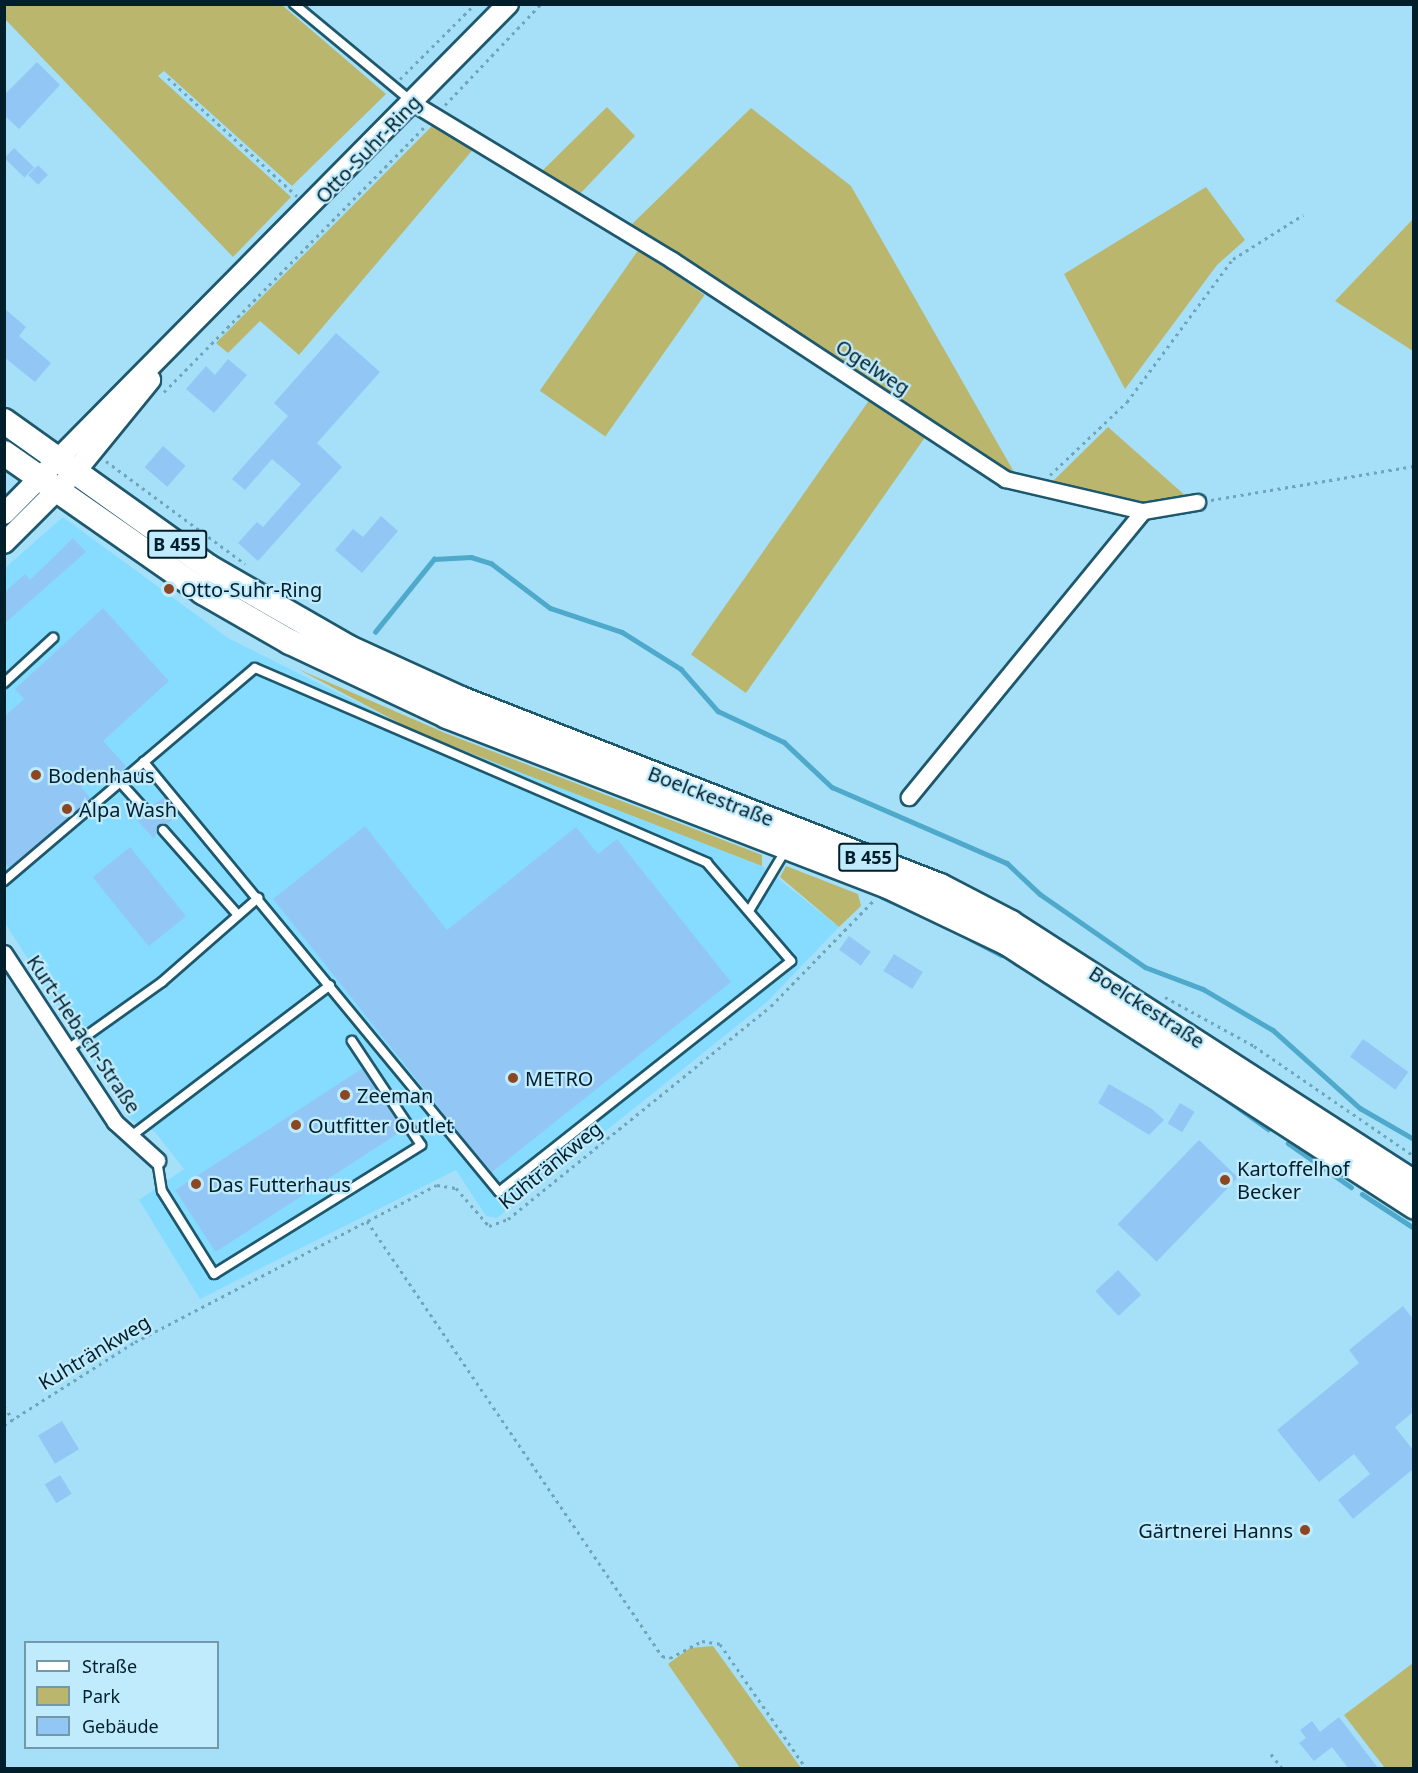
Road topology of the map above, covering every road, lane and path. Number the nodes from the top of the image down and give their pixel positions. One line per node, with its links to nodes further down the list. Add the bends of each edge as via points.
1 (294, 4): 6 (lane, Ogelweg)
2 (475, 4): 6 (path)
3 (508, 4): 7 (street, Otto-Suhr-Ring)
4 (541, 4): 8 (path)
5 (168, 78): 9 (path)
6 (391, 87): 7 (lane, Ogelweg)
7 (413, 103): 8 (street, Ogelweg); 9 (street, Otto-Suhr-Ring)
8 (434, 116): 11 (path); 19 (street, Ogelweg, via 672,260 1005,479)
9 (311, 209): 15 (street, Otto-Suhr-Ring, via 177,344)
10 (1303, 215): 19 (path, via 1233,259 1127,402)
11 (155, 401)
12 (4, 421): 15 (main road, Boelckestraße / B 455)
13 (4, 453): 18 (main road, Boelckestraße / B 455)
14 (108, 453): 17 (path)
15 (66, 465): 18 (street, Otto-Suhr-Ring); 43 (main road, Boelckestraße / B 455, via 248,592 349,648 460,699 940,886 1011,923)
16 (1413, 466): 20 (path, via 1304,489)
17 (109, 468)
18 (48, 484): 22 (street, Otto-Suhr-Ring); 23 (street, Otto-Suhr-Ring); 31 (main road, Boelckestraße / B 455, via 203,592 290,642 478,728)
19 (1035, 489): 21 (street, Ogelweg)
20 (1197, 502): 21 (street)
21 (1143, 511): 28 (street)
22 (4, 514)
23 (4, 543)
24 (52, 638): 25 (lane)
25 (4, 683)
26 (144, 762): 27 (lane); 34 (lane); 35 (lane, via 255,668 707,863)
27 (120, 782): 29 (lane); 32 (lane)
28 (909, 797)
29 (146, 811)
30 (163, 830): 36 (lane)
31 (786, 847): 35 (lane); 44 (main road, Boelckestraße / B 455, via 945,910 1007,943)
32 (4, 881)
33 (866, 893): 45 (path, Kuhtränkweg, via 876,897 771,1006 508,1220 484,1224 463,1194 448,1185)
34 (258, 898): 36 (lane); 38 (lane)
35 (749, 911): 38 (lane, via 791,961 499,1192)
36 (238, 915): 40 (lane, via 162,982)
37 (4, 953): 40 (street, Kurt-Hebach-Straße)
38 (330, 985): 41 (lane)
39 (352, 1041): 42 (lane, via 421,1145 213,1274 162,1191)
40 (68, 1049): 41 (street, Kurt-Hebach-Straße)
41 (130, 1137): 42 (street, Kurt-Hebach-Straße)
42 (158, 1160)
43 (1413, 1183)
44 (1413, 1206)
45 (367, 1221): 47 (path, Kuhtränkweg, via 135,1342); 50 (path, via 662,1656 670,1658 702,1641 720,1644)
46 (4, 1406): 47 (path)
47 (13, 1420): 48 (path, Kuhtränkweg)
48 (4, 1425)
49 (1271, 1754): 51 (path)
50 (806, 1768)
51 (1282, 1768)

